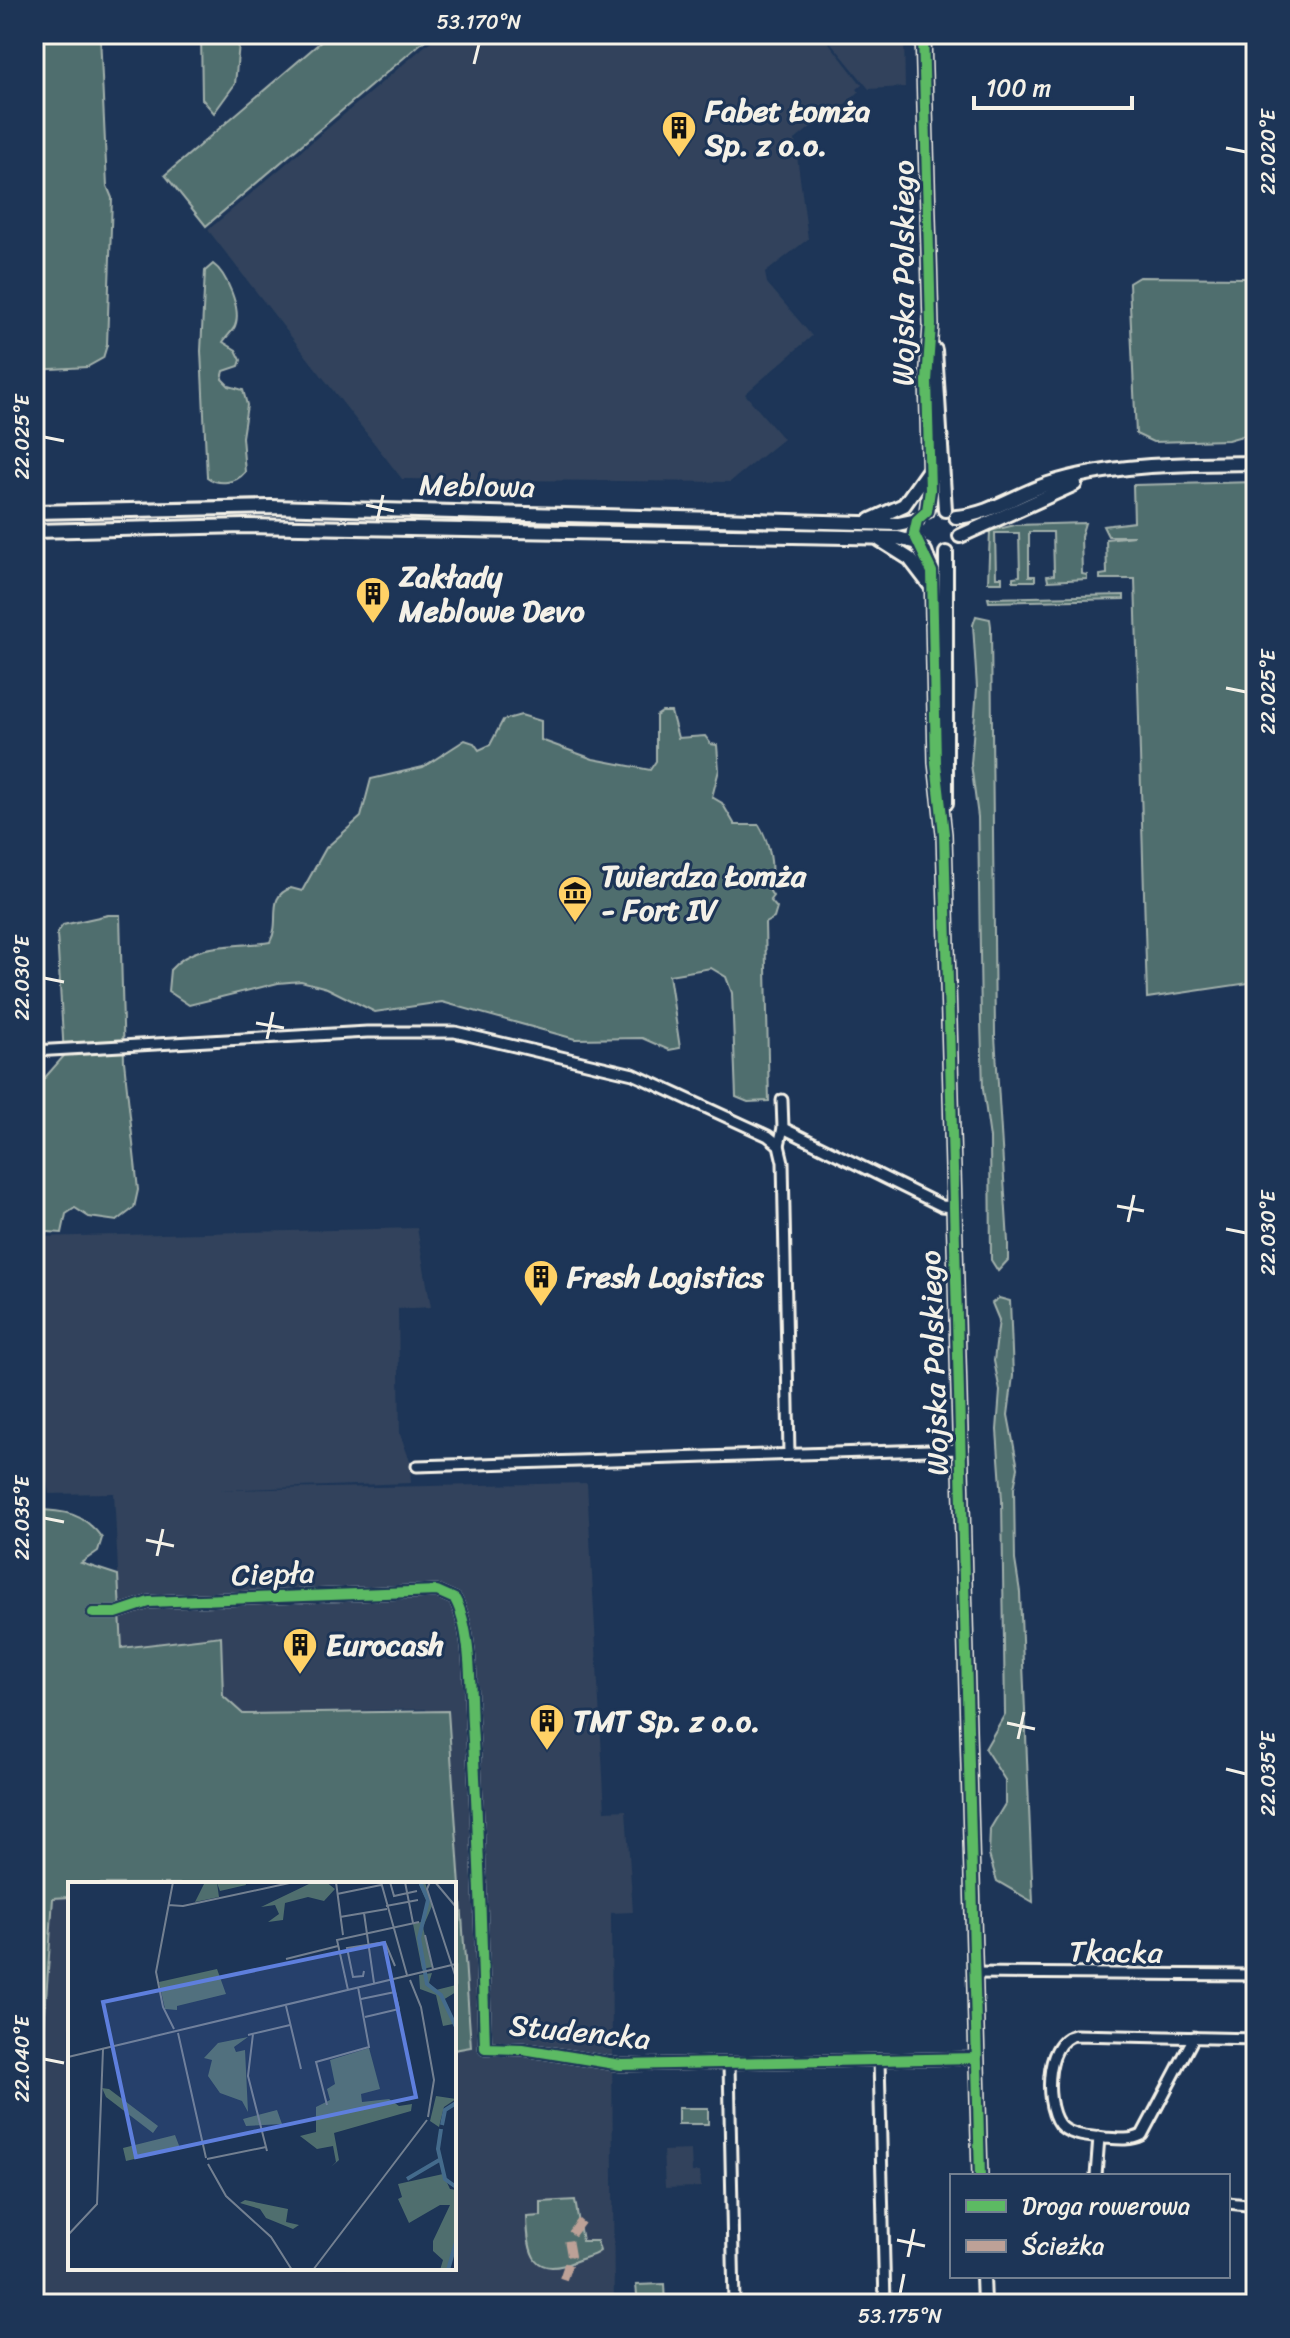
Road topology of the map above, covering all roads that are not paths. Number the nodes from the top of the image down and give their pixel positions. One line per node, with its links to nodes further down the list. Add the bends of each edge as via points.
1 (923, 34): 2 (main road, Wojska Polskiego)
2 (931, 325): 4 (main road, Wojska Polskiego); 7 (main road, Wojska Polskiego, via 939,375 941,490)
3 (1256, 463): 5 (main road, via 1147,467)
4 (929, 470): 8 (main road, Wojska Polskiego); 9 (main road, via 904,505)
5 (1096, 475): 7 (main road, via 1049,483 990,509); 11 (main road)
6 (34, 512): 9 (main road, Meblowa, via 271,507)
7 (950, 513): 8 (main road); 11 (main road)
8 (922, 515): 9 (main road, Meblowa, via 898,524); 13 (main road, via 914,534)
9 (868, 521)
10 (34, 531): 12 (main road, Meblowa, via 275,526)
11 (960, 536): 14 (main road)
12 (877, 539): 13 (main road, Meblowa, via 898,538); 15 (main road, via 910,559)
13 (921, 547): 14 (main road); 15 (main road, Wojska Polskiego, via 931,566)
14 (946, 553): 16 (main road, Wojska Polskiego)
15 (933, 589): 16 (main road, Wojska Polskiego, via 936,763)
16 (944, 834): 21 (main road, Wojska Polskiego)
17 (34, 1051): 20 (street, via 455,1032 633,1074)
18 (782, 1100): 19 (street)
19 (783, 1128): 20 (street); 21 (street, via 942,1206)
20 (779, 1145): 23 (street)
21 (954, 1207): 22 (main road, Wojska Polskiego)
22 (961, 1449): 23 (street); 27 (main road, Wojska Polskiego)
23 (789, 1454): 24 (street)
24 (417, 1466)
25 (455, 1599): 26 (street, Ciepła, via 437,1591 149,1602 116,1613); 33 (street, Studencka, via 462,1616 470,1691 485,2048 621,2065)
26 (93, 1613)
27 (974, 1973): 28 (street, Tkacka); 31 (main road, Wojska Polskiego)
28 (1256, 1975)
29 (1194, 2037): 30 (street); 34 (street, via 1144,2133 1132,2139); 34 (street, via 1075,2035 1061,2041 1051,2058 1055,2117 1065,2130)
30 (1256, 2039)
31 (976, 2058): 32 (street, Studencka); 35 (main road, Wojska Polskiego)
32 (879, 2060): 33 (street, Studencka); 41 (street)
33 (729, 2064): 40 (street)
34 (1099, 2137): 36 (street)
35 (980, 2174)
36 (1096, 2174)
37 (1230, 2203): 38 (street)
38 (1256, 2206)
39 (983, 2278): 42 (main road)
40 (734, 2304)
41 (885, 2304)
42 (984, 2304)

